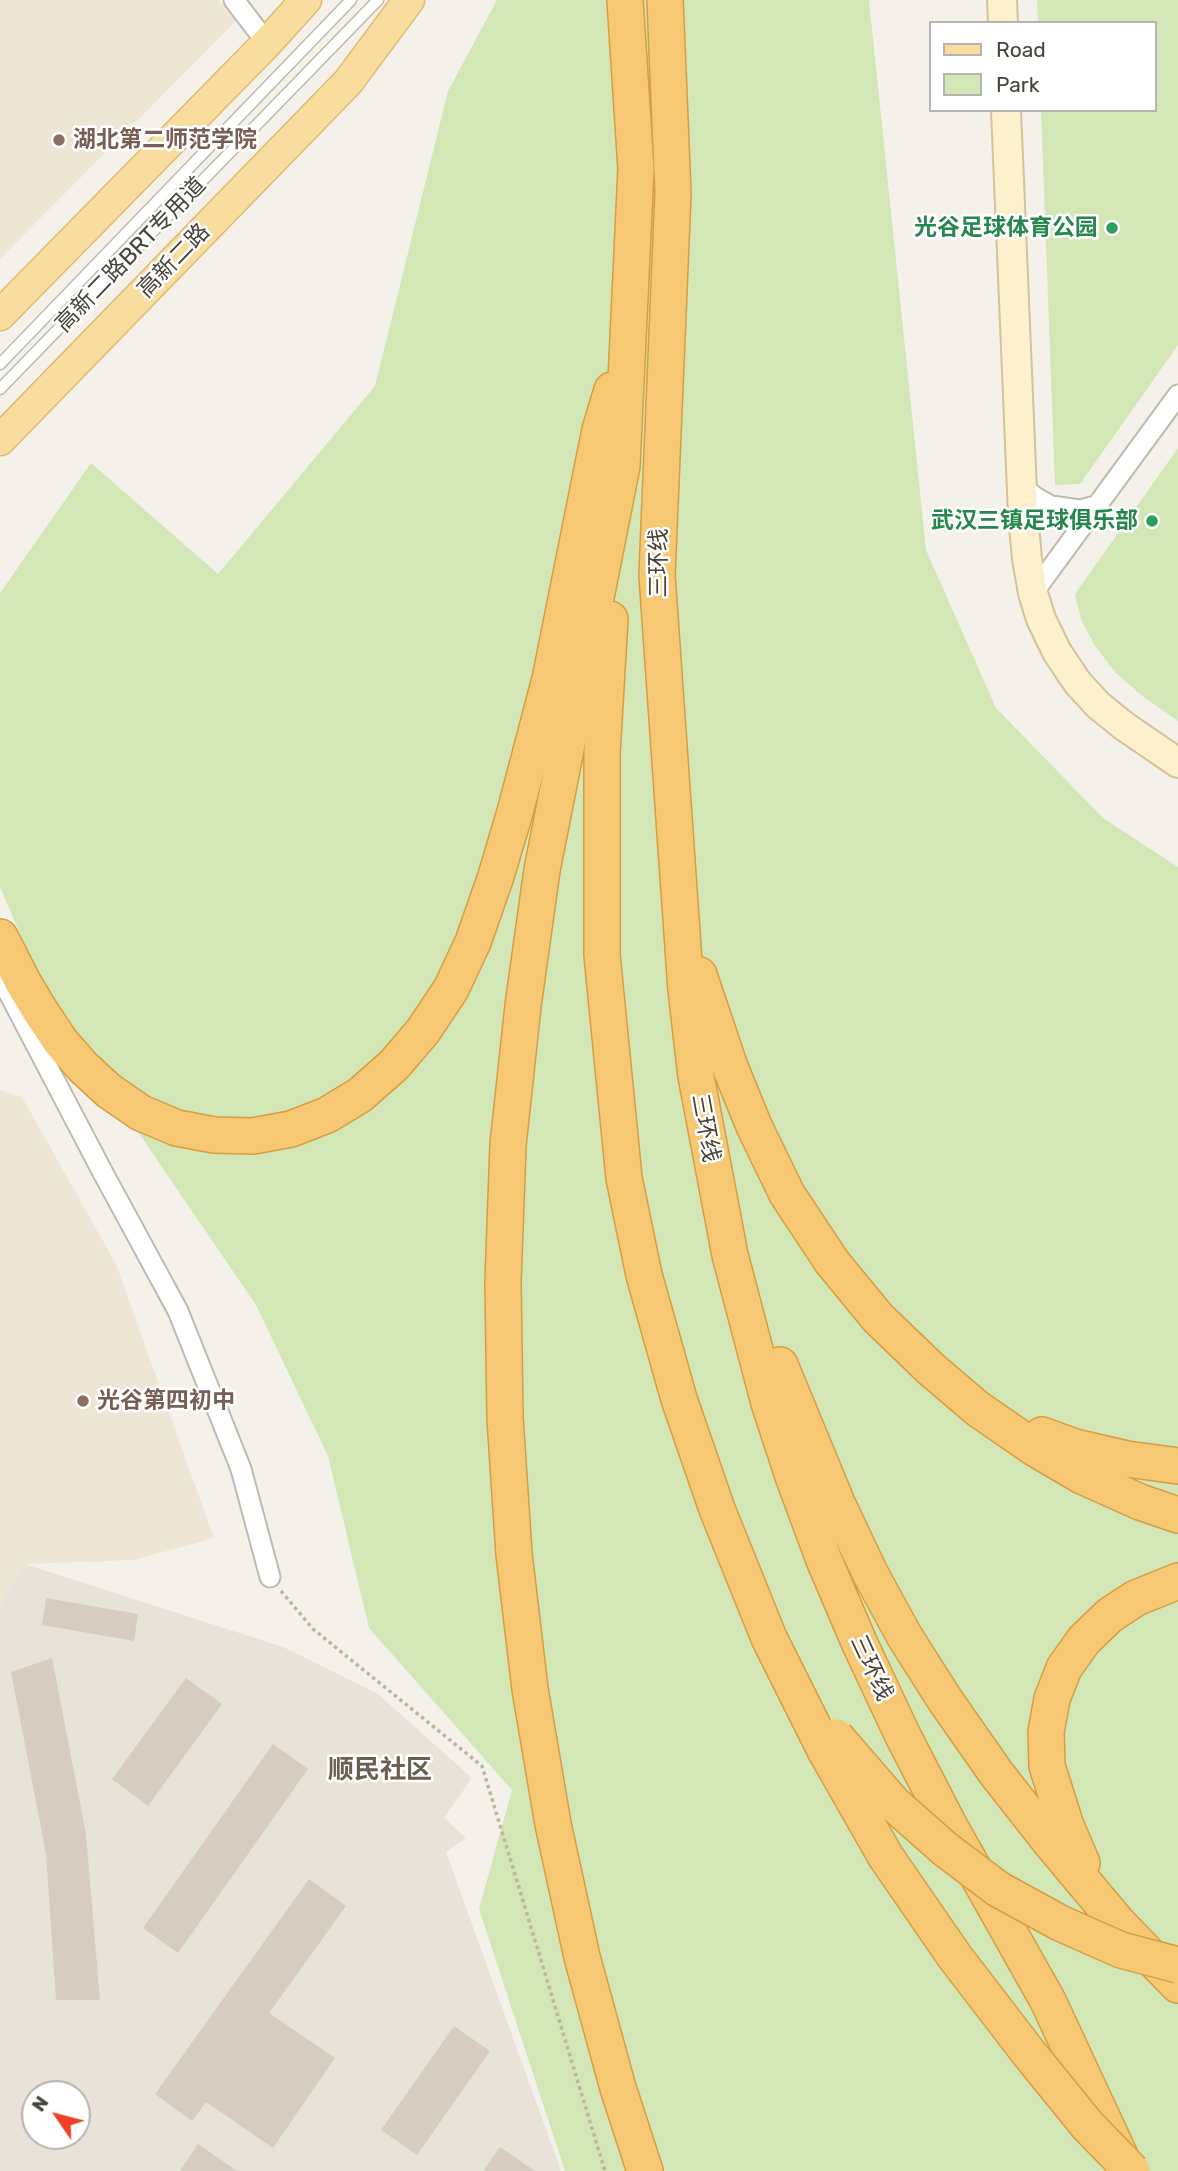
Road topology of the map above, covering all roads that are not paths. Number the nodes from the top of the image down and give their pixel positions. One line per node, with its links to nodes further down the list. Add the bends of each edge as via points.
1 (234, 0): 11 (street)
2 (306, 0): 11 (main road)
3 (351, 0): 16 (lane, 高新二路BRT专用道)
4 (378, 0): 17 (lane, 高新二路BRT专用道)
5 (409, 0): 12 (main road, 高新二路)
6 (434, 0): 12 (main road, 高新二路)
7 (625, 0): 15 (highway, via 636,169)
8 (665, 0): 25 (highway, 三环线, via 673,193 657,575)
9 (1002, 0): 10 (street)
10 (1003, 21)
11 (267, 43): 14 (main road)
12 (348, 82): 19 (main road, 高新二路)
13 (1006, 112): 21 (street)
14 (0, 315)
15 (629, 330): 20 (highway); 26 (highway, via 600,430 550,679 496,876 451,989 394,1065 338,1109 291,1129 253,1136 177,1128 141,1113 83,1067 39,1009)
16 (0, 364)
17 (0, 389)
18 (1178, 395): 22 (street)
19 (0, 440)
20 (622, 466): 34 (highway, bridge, via 602,753 602,955 624,1178 643,1275 679,1399); 38 (highway, via 542,870 508,1145 503,1282 514,1554 530,1689 582,1957)
21 (1022, 486): 22 (street, via 1051,506 1080,510); 23 (street)
22 (1096, 506): 23 (street)
23 (1033, 593): 24 (street, via 1041,620 1077,682 1124,726)
24 (1178, 763)
25 (678, 897): 28 (highway, 三环线, via 696,1076); 29 (highway, via 730,1067 787,1194 832,1262 878,1318)
26 (0, 937)
27 (0, 976): 32 (street, via 178,1311 241,1469)
28 (713, 1169): 35 (highway, via 794,1404 870,1573 905,1637 989,1762); 39 (highway, 三环线, bridge, via 769,1403 824,1560 903,1736 1048,2001)
29 (978, 1409): 30 (highway, via 1075,1447); 31 (highway, via 1083,1476)
30 (1178, 1466)
31 (1178, 1515)
32 (270, 1577)
33 (1178, 1581): 35 (highway, via 1136,1598 1084,1640 1064,1668 1046,1732 1047,1766 1066,1826)
34 (769, 1638): 36 (highway, bridge, via 848,1753 893,1803 945,1849 998,1889 1060,1923 1121,1950); 40 (highway, bridge, via 886,1857 1027,2052)
35 (1118, 1923): 37 (highway, bridge)
36 (1178, 1965)
37 (1178, 1985)
38 (645, 2171)
39 (1126, 2171)
40 (1132, 2171)

